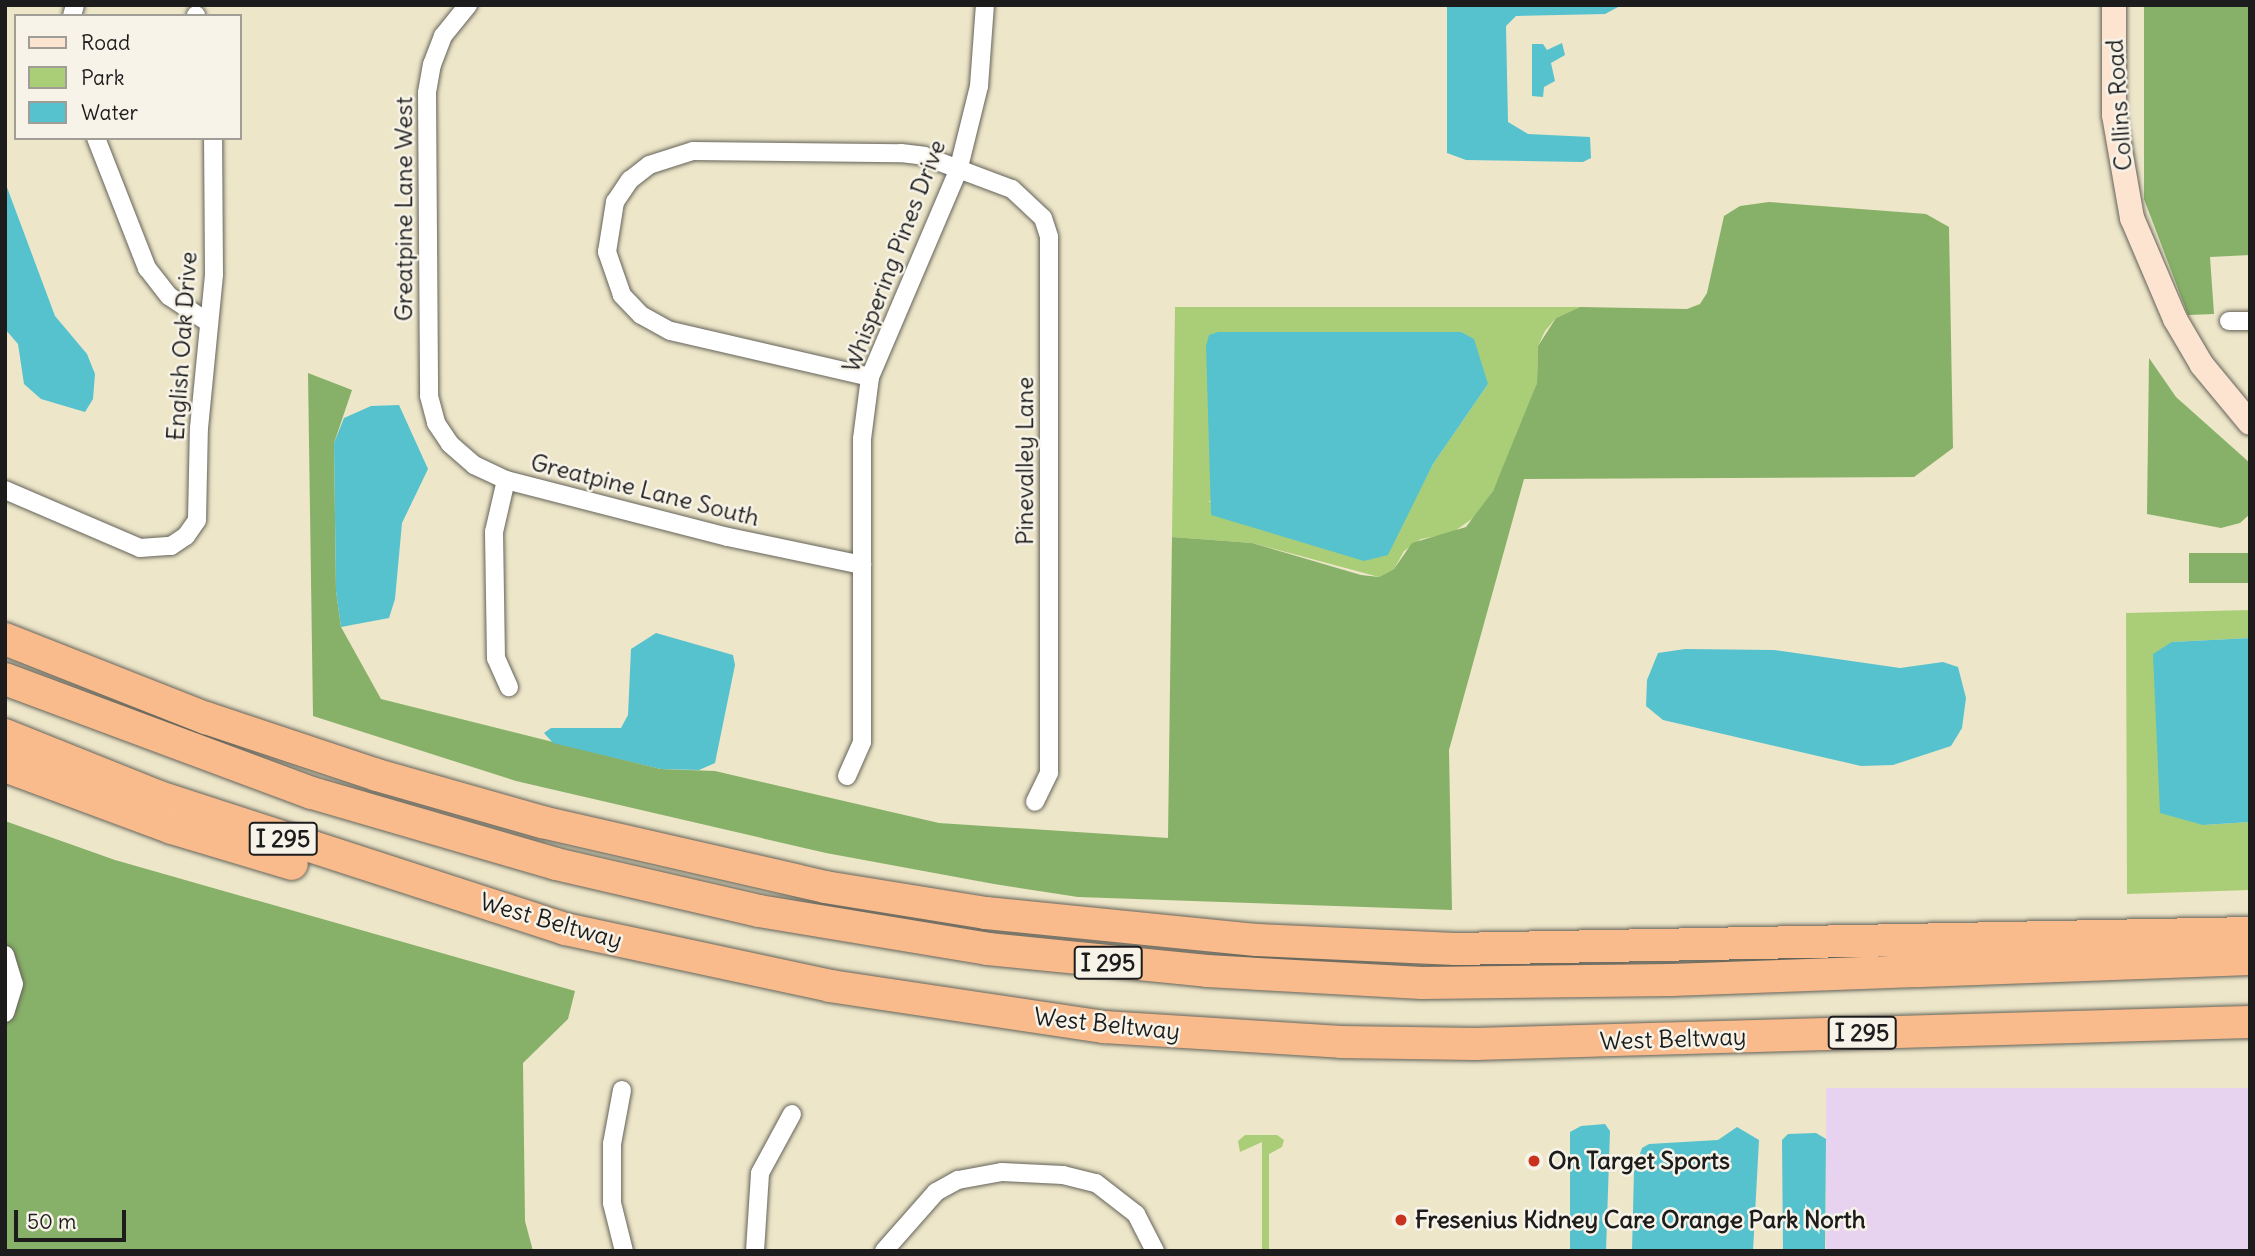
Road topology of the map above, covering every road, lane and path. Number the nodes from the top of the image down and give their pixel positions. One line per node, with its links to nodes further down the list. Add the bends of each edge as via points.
1 (468, 5): 11 (street, Greatpine Lane West, via 443,36 427,93 429,396)
2 (985, 5): 6 (street, Whispering Pines Drive, via 979,86)
3 (2114, 5): 12 (street, Collins Road, via 2114,115 2132,218 2175,318 2221,390)
4 (97, 140): 9 (street, via 147,268 169,296)
5 (213, 140): 9 (street, English Oak Drive, via 214,274)
6 (958, 171): 10 (street, Whispering Pines Drive); 10 (street, Pinevalley Lane, via 924,156 901,153 693,151 659,161 630,180 615,202 609,227 611,273 641,315 670,331); 22 (street, Pinevalley Lane, via 1012,189 1032,203 1049,237 1049,773)
7 (2229, 321): 8 (street)
8 (2250, 321)
9 (209, 323): 14 (street, English Oak Drive, via 199,428 200,504 197,520 186,536 171,546 140,548)
10 (870, 377): 15 (street, Whispering Pines Drive, via 862,439)
11 (436, 423): 13 (street, Greatpine Lane South, via 450,444 474,465)
12 (2250, 423)
13 (506, 480): 15 (street, Greatpine Lane South, via 728,537); 18 (street, via 494,532 496,659)
14 (5, 490)
15 (862, 565): 21 (street, Whispering Pines Drive, via 862,742)
16 (5, 639): 24 (highway, via 206,718 377,775 529,818 825,887 986,913 1232,938 1455,949)
17 (5, 679): 26 (highway, I 295, via 312,793 518,853 759,911 988,949 1180,969 1422,983 1671,980)
18 (509, 687)
19 (5, 735): 23 (highway, West Beltway / I 295, via 159,797)
20 (5, 766): 23 (highway, via 172,828 402,897)
21 (847, 776)
22 (1035, 802)
23 (565, 929): 28 (highway, West Beltway / I 295, via 830,986 976,1009 1104,1027 1341,1042 1475,1044)
24 (2250, 933)
25 (5, 955): 27 (street, via 14,984)
26 (2250, 959)
27 (5, 1013)
28 (2250, 1022)
29 (622, 1090): 31 (street, via 612,1144 612,1203)
30 (792, 1114): 32 (street, via 760,1172)
31 (624, 1251)
32 (755, 1251)
33 (884, 1251): 34 (street, via 936,1192 958,1180 1002,1171 1063,1175 1097,1184 1136,1214)
34 (1155, 1251)

